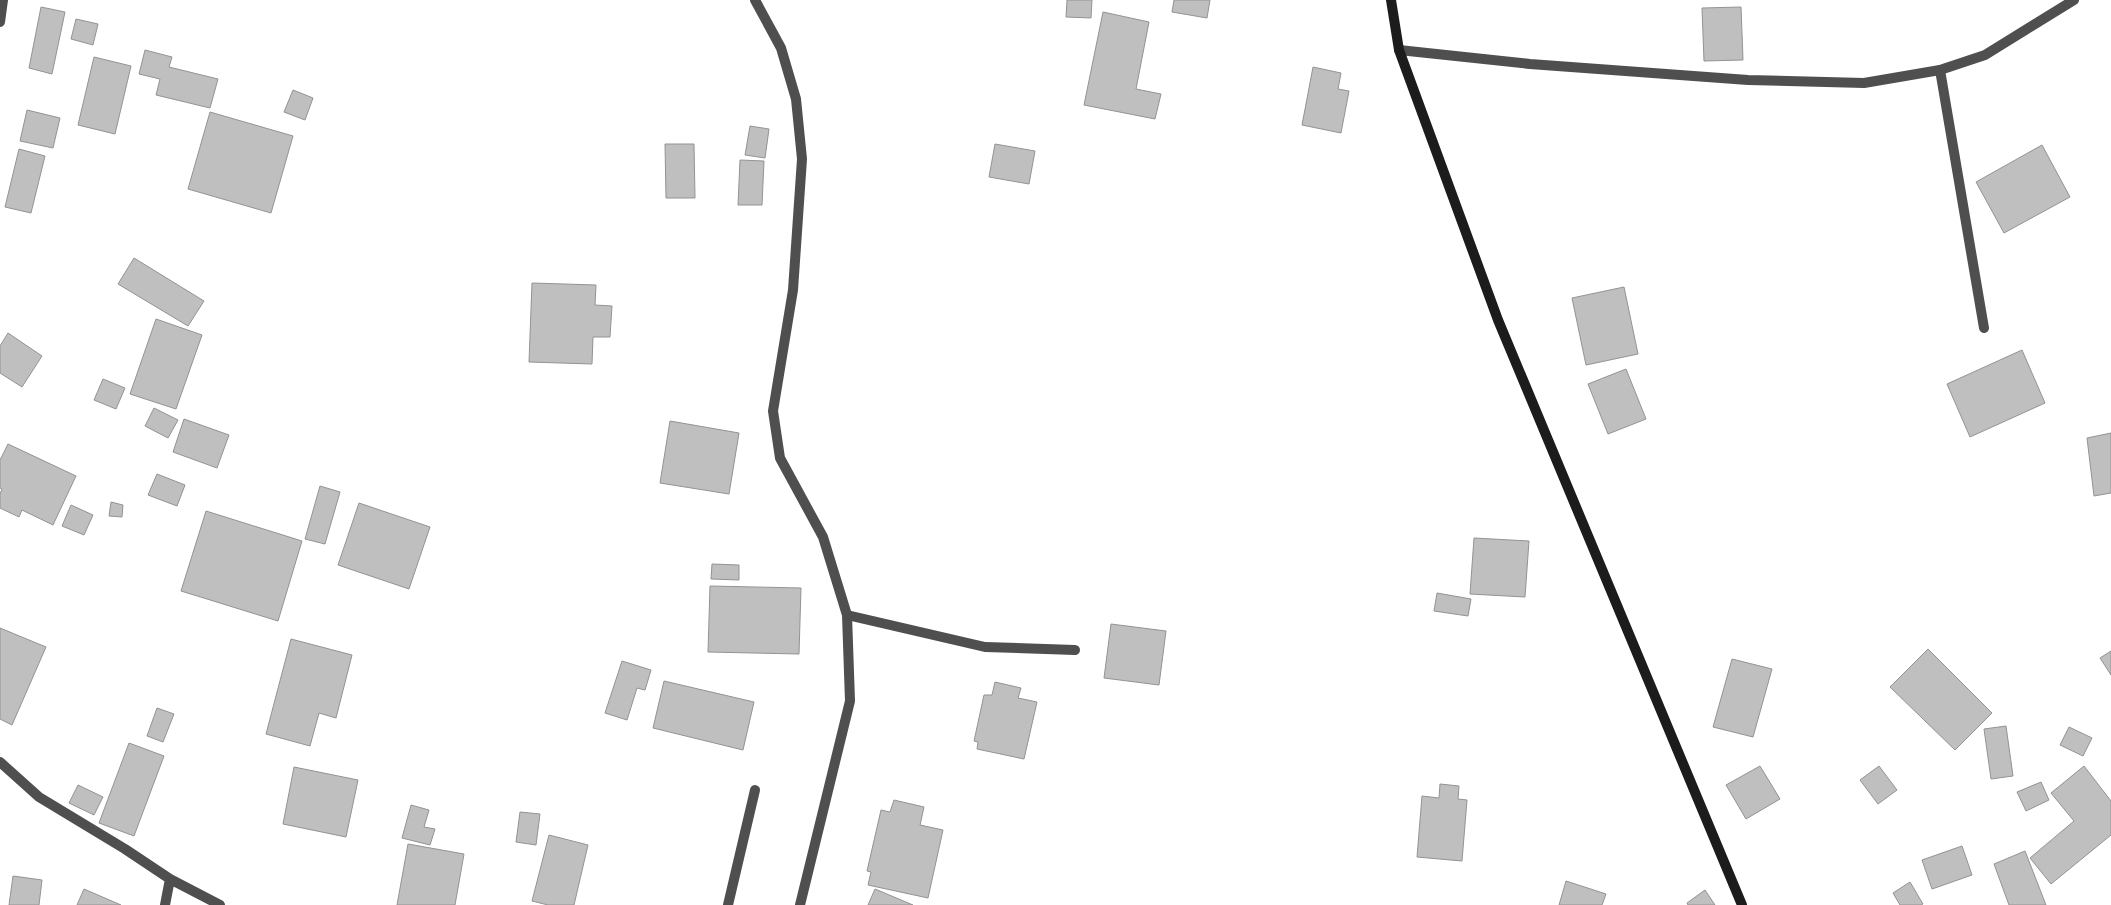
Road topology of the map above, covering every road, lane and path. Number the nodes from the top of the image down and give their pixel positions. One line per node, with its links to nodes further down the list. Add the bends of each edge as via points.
1 (3, 0): 5 (street)
2 (756, 0): 9 (street, via 782,48 796,99 802,158 793,290 773,412 780,458 823,538)
3 (1391, 0): 6 (street)
4 (2074, 0): 7 (street, via 1985,55)
5 (0, 22)
6 (1399, 50): 7 (street, via 1530,64 1748,80 1864,83); 18 (street, via 1498,320)
7 (1940, 70): 8 (street)
8 (1984, 328)
9 (847, 615): 10 (street, via 985,647); 17 (street, via 850,701)
10 (1075, 650)
11 (0, 762): 13 (street, via 39,797)
12 (755, 790): 16 (street)
13 (170, 879): 14 (street); 15 (street)
14 (165, 905)
15 (220, 905)
16 (728, 905)
17 (800, 905)
18 (1742, 905)

